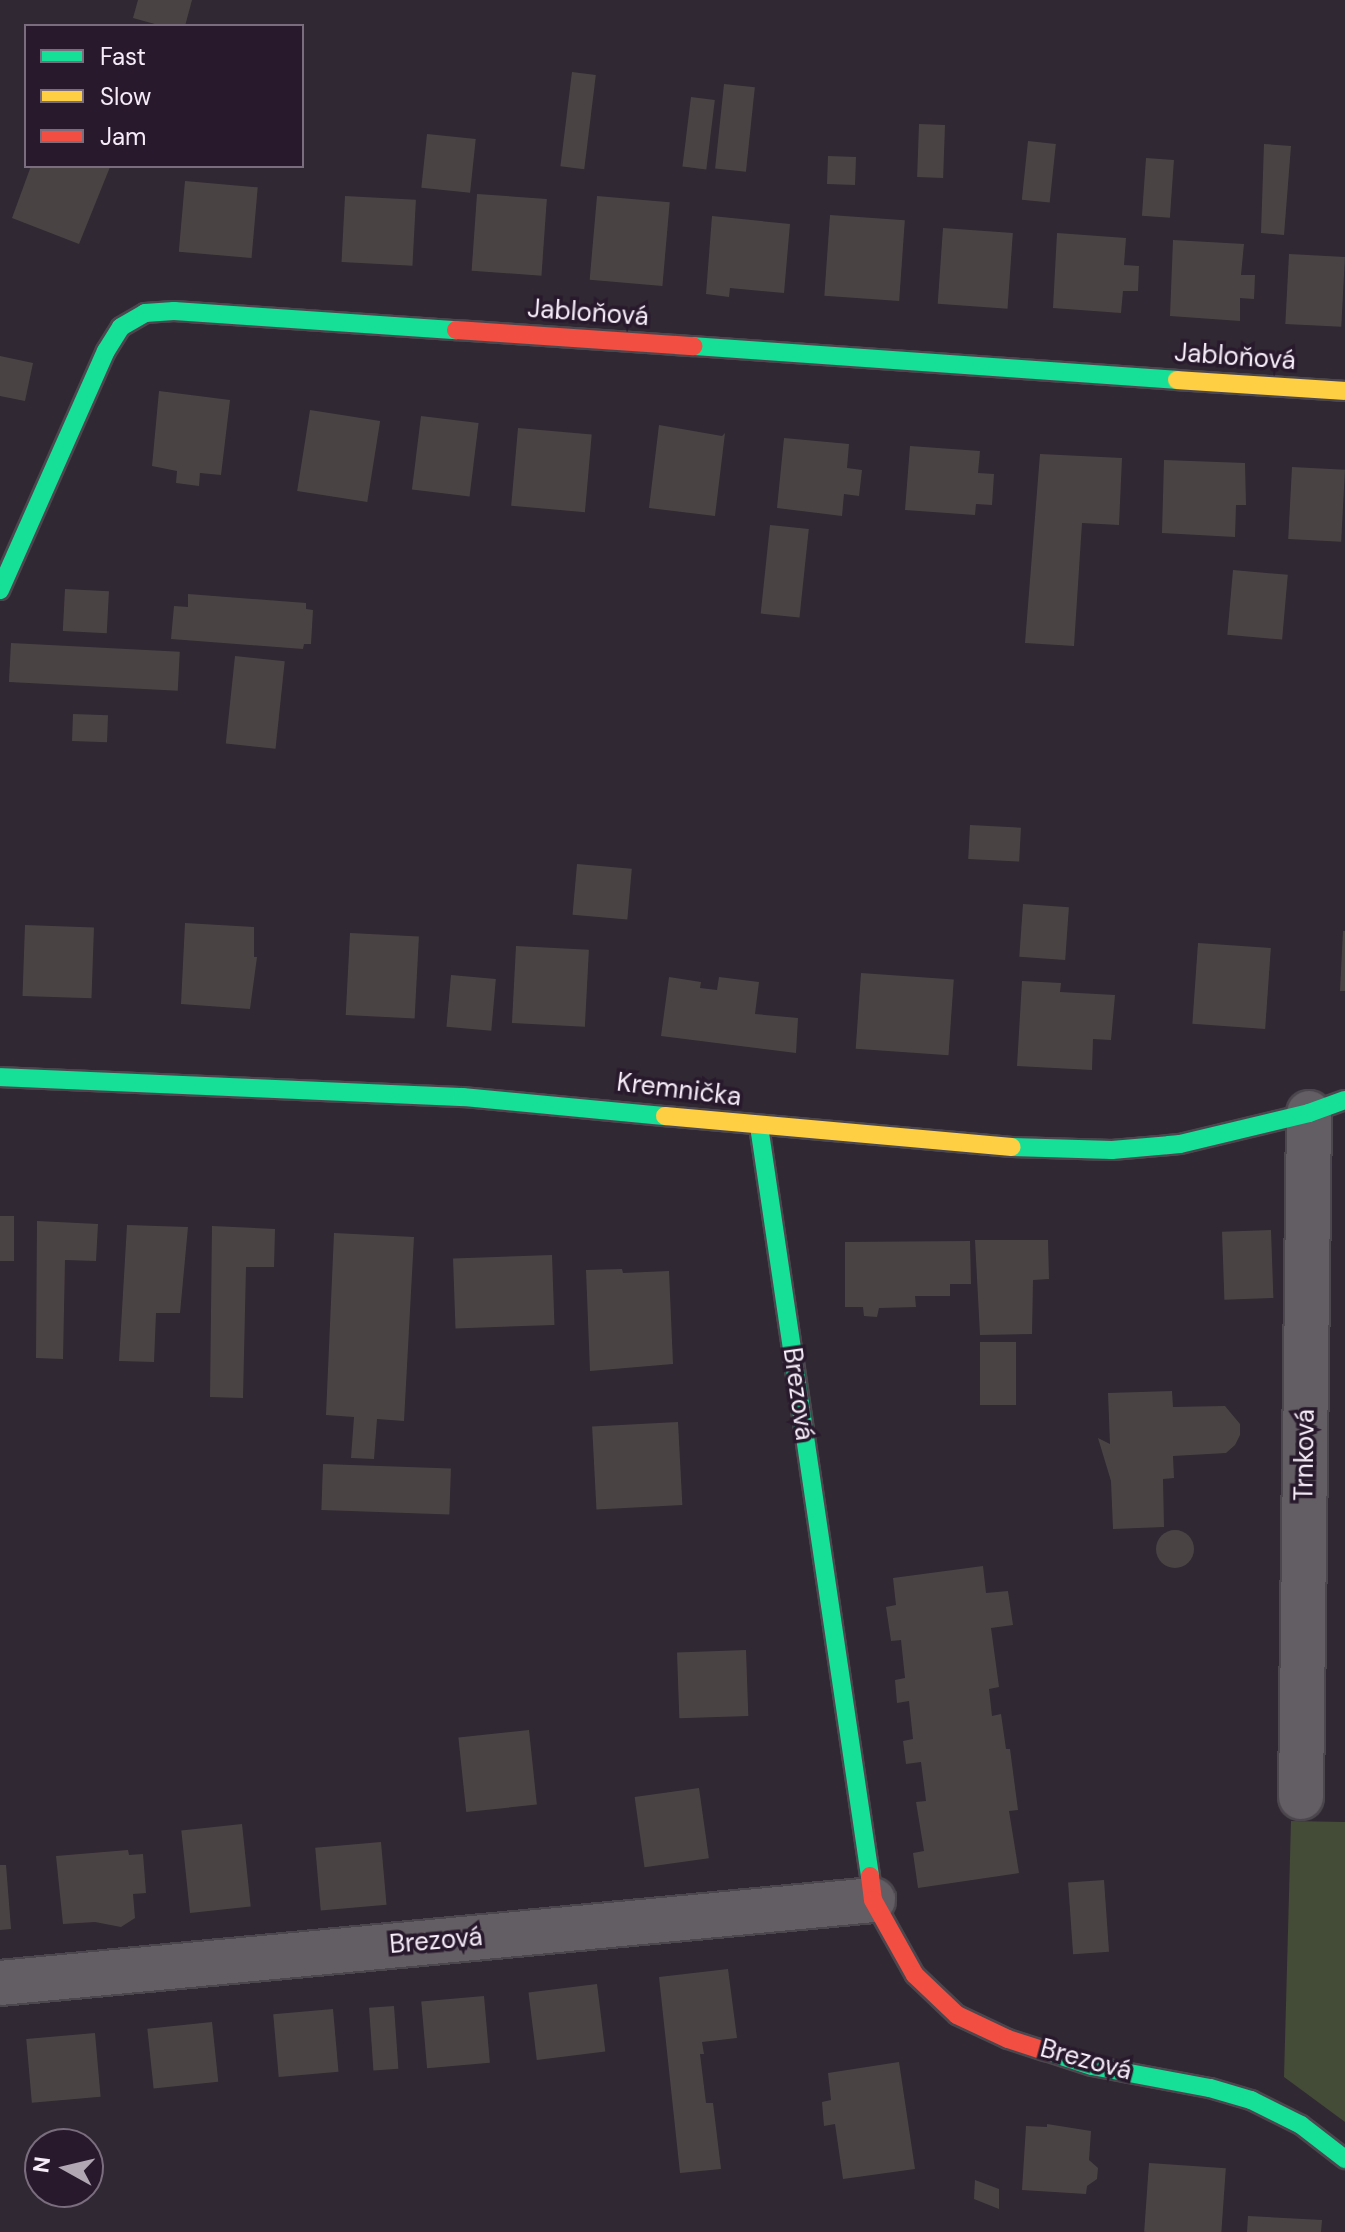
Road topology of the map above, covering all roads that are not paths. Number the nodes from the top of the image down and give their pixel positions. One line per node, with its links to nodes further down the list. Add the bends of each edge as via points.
1 (1345, 391): 2 (street, Jabloňová, via 145,313 121,327 106,351)
2 (0, 590)
3 (0, 1077): 5 (street, Kremnička, via 448,1096)
4 (1327, 1106): 5 (street, Kremnička, via 1180,1144 1112,1150 991,1146); 6 (street, Trnková)
5 (759, 1126): 7 (street, Brezová)
6 (1301, 1797)
7 (873, 1900): 8 (street, Brezová); 9 (street, Brezová, via 915,1975 957,2015 1008,2039 1092,2066 1251,2100 1301,2125)
8 (0, 1983)
9 (1345, 2159)

